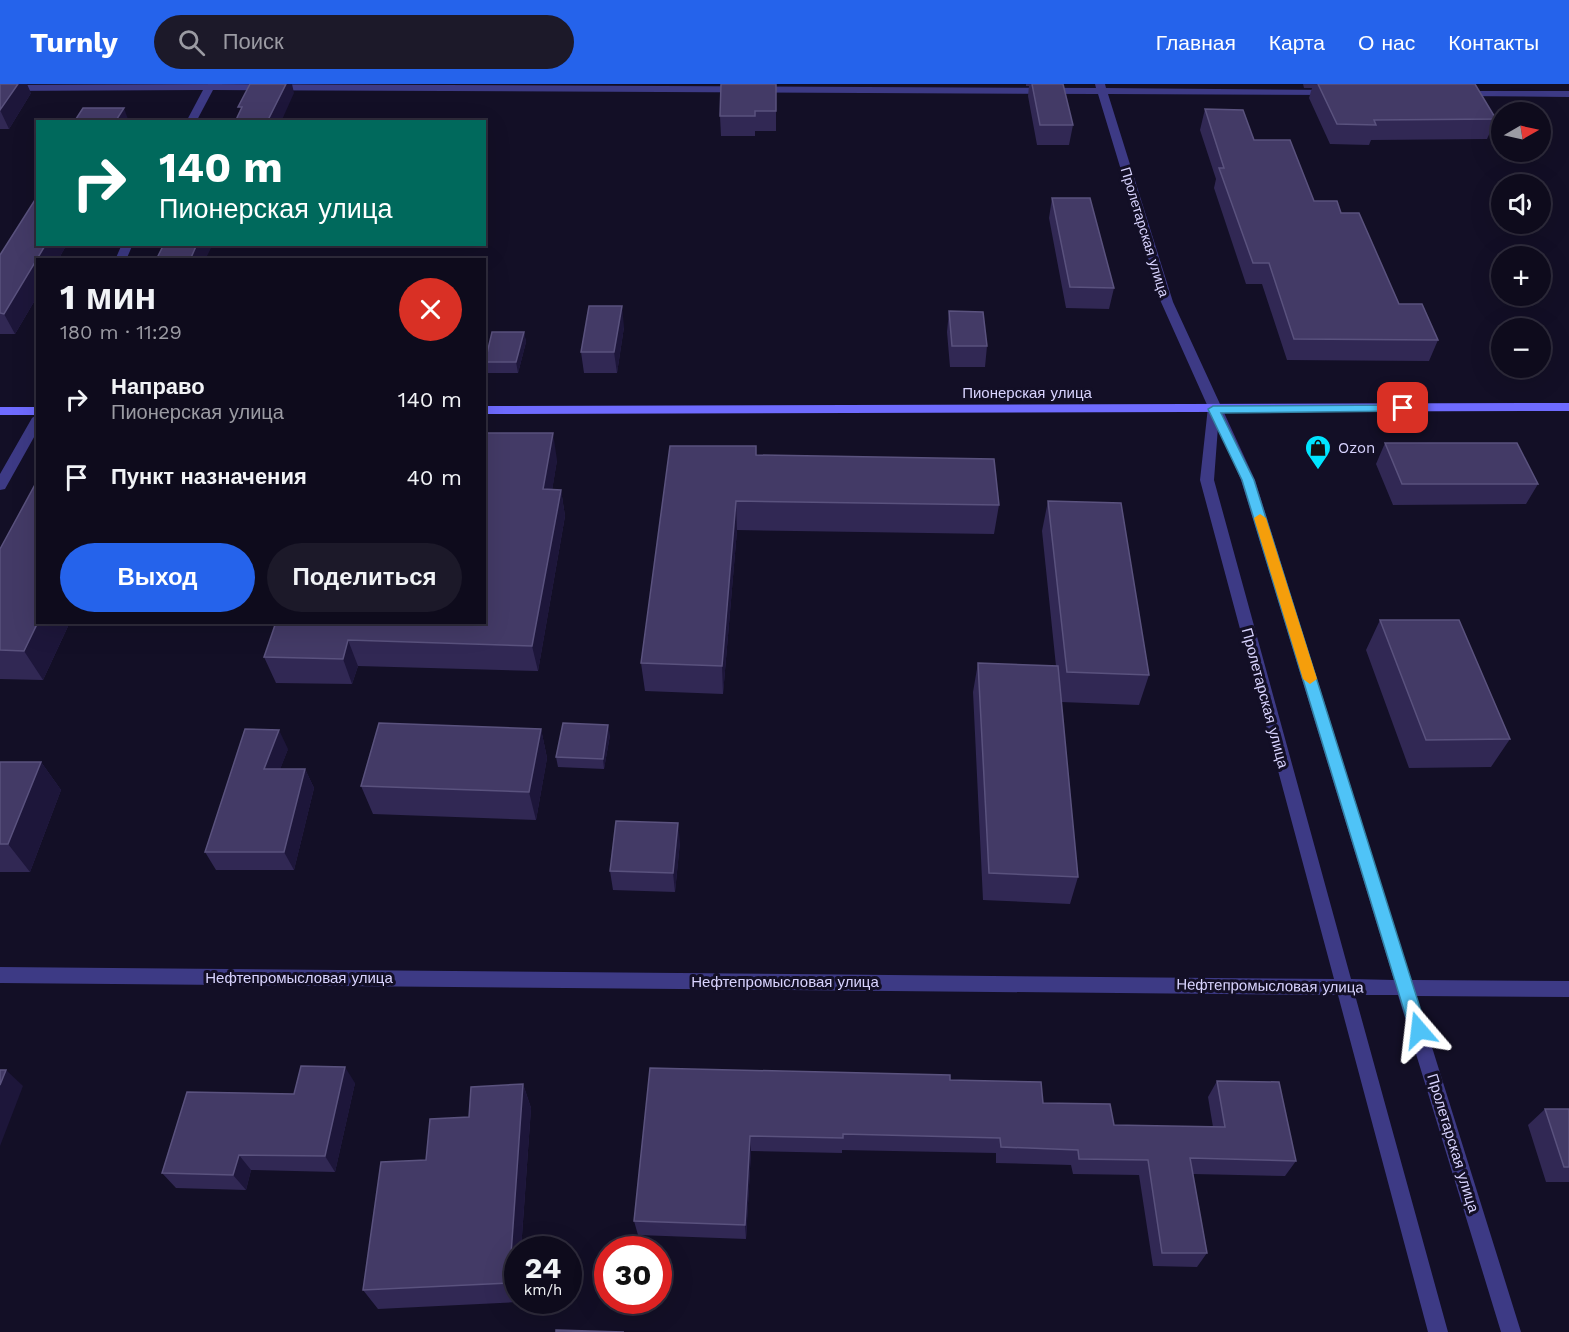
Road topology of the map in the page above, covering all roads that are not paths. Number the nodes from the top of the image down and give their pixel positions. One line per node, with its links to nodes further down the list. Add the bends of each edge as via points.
1 (210, 85): 2 (street, via 609,91); 3 (street); 7 (street)
2 (1101, 87): 4 (street); 9 (street, Пролетарская улица, via 1167,302)
3 (0, 88)
4 (1341, 92)
5 (1449, 93): 6 (street)
6 (1569, 94)
7 (192, 120)
8 (1569, 407): 9 (main road, Пионерская улица)
9 (1213, 409): 10 (main road, Пионерская улица); 16 (street, Пролетарская улица, via 1207,480); 17 (street, Пролетарская улица, via 1248,480)
10 (486, 410)
11 (0, 411): 12 (main road)
12 (36, 411)
13 (36, 422): 14 (street)
14 (0, 486)
15 (0, 975): 16 (street, Нефтепромысловая улица)
16 (1343, 986): 17 (street, Нефтепромысловая улица); 19 (street, Пролетарская улица)
17 (1405, 987): 18 (street, Нефтепромысловая улица); 20 (street, Пролетарская улица)
18 (1569, 989)
19 (1438, 1332)
20 (1511, 1332)

